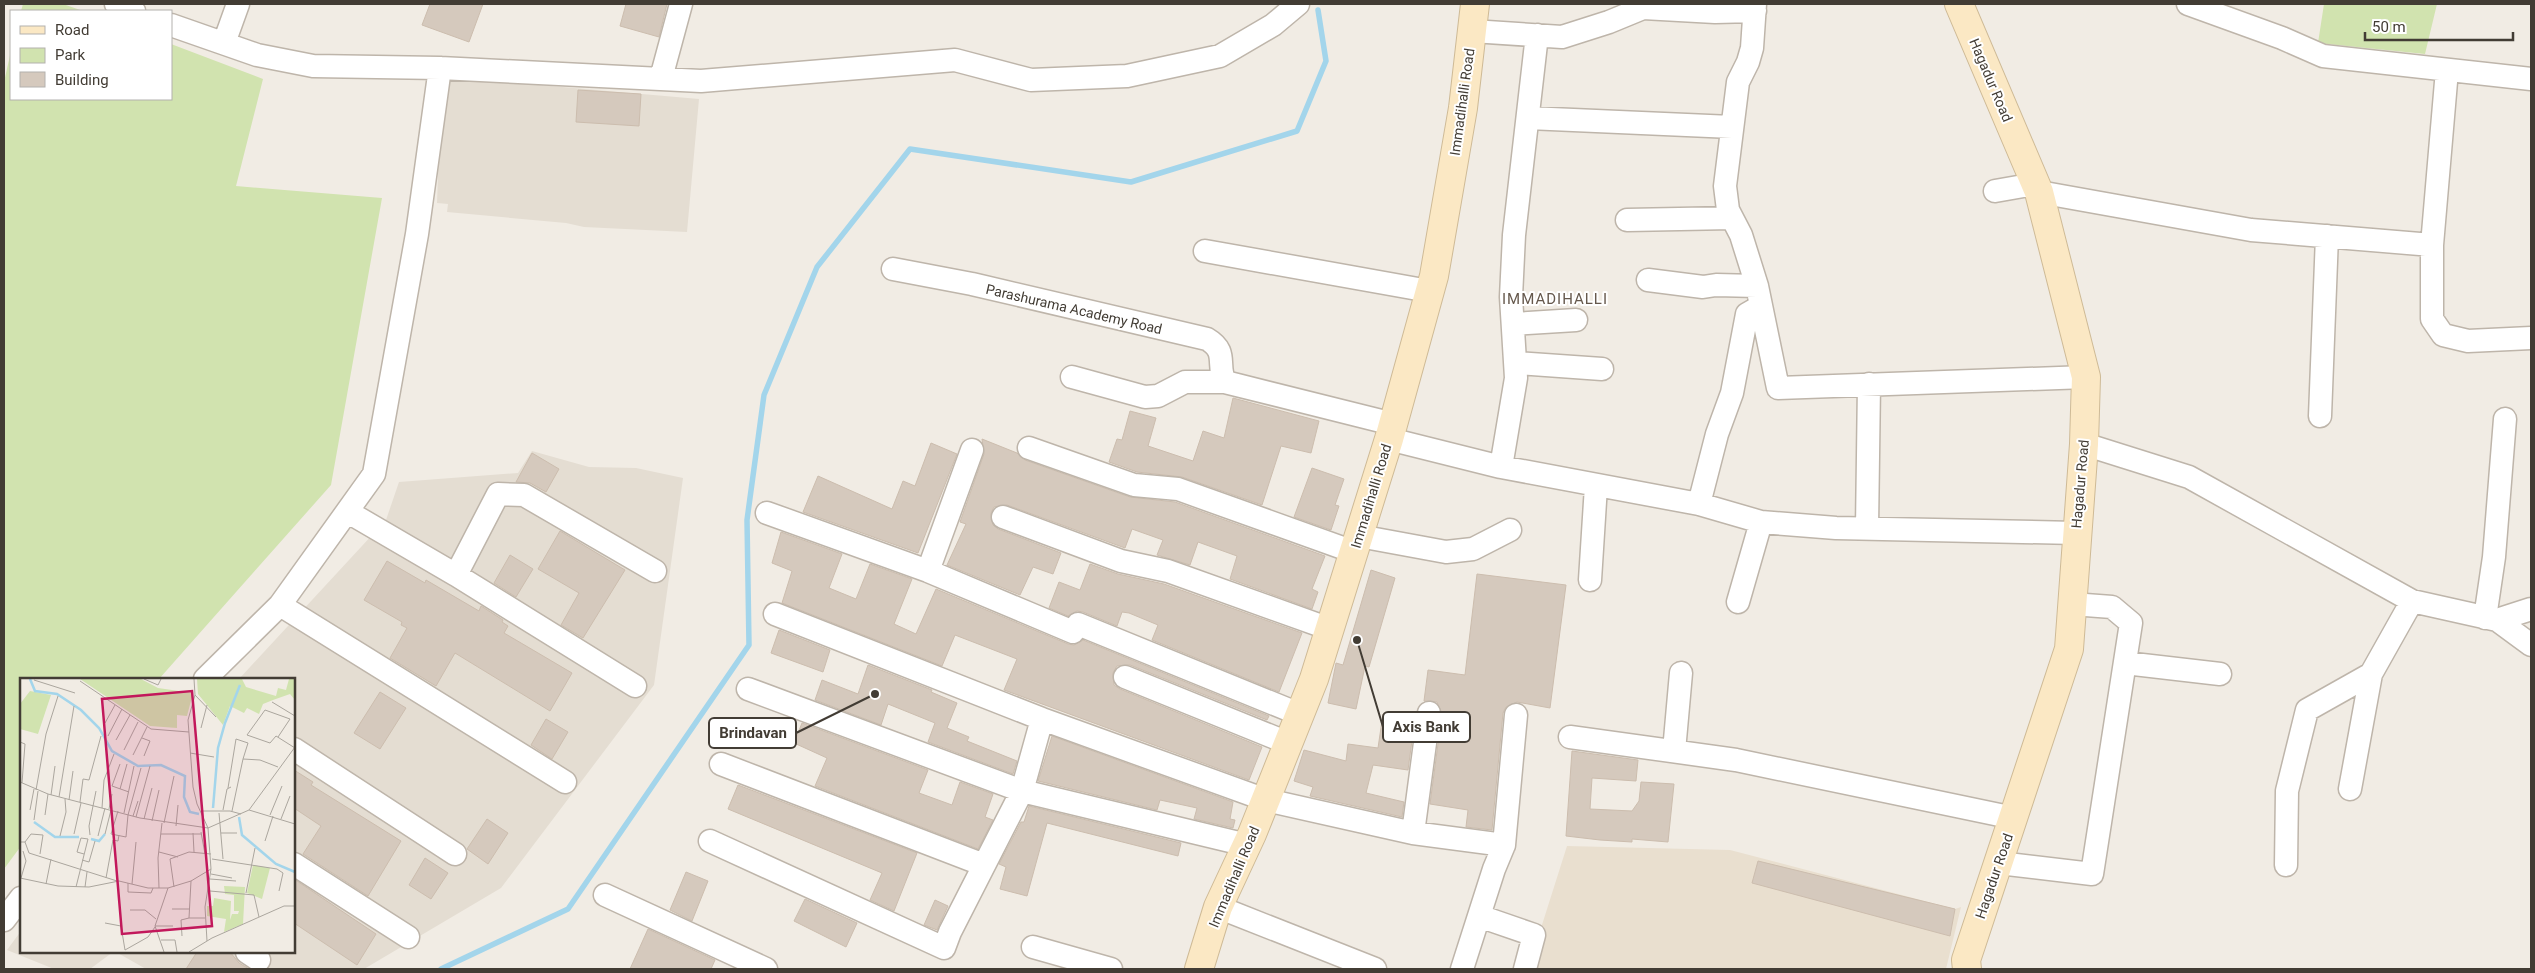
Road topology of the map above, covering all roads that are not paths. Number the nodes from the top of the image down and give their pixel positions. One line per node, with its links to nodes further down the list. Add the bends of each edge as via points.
1 (116, 4): 9 (street)
2 (238, 4): 13 (street)
3 (681, 4): 16 (street)
4 (1296, 4): 16 (street, via 1273,25 1220,56 1127,76 1031,80 955,60 701,81)
5 (1476, 4): 11 (street, Immadihalli Road)
6 (1959, 4): 20 (street, Hagadur Road)
7 (2188, 4): 15 (street, via 2323,56)
8 (1755, 7): 12 (street, via 1715,12 1643,8 1562,37); 19 (street, via 1752,48 1738,82)
9 (131, 10)
10 (172, 24): 13 (street)
11 (1472, 31): 12 (street); 29 (street, Immadihalli Road, via 1463,108)
12 (1537, 35): 18 (street)
13 (224, 43): 14 (street, via 257,55 313,66)
14 (440, 68): 16 (street); 49 (street, via 417,234 374,474)
15 (2447, 70): 17 (street); 25 (street)
16 (662, 78)
17 (2531, 79)
18 (1528, 118): 19 (street); 32 (street, via 1514,235)
19 (1732, 126): 22 (street, via 1724,186)
20 (2037, 188): 21 (street); 24 (street, via 2252,230); 37 (street, Hagadur Road)
21 (1995, 191)
22 (1732, 218): 23 (street); 30 (street, via 1741,234)
23 (1627, 220)
24 (2327, 236): 25 (street); 40 (street)
25 (2432, 245): 33 (street, via 2432,318 2443,335 2468,341)
26 (1205, 251): 29 (street)
27 (893, 268): 38 (street, Parashurama Academy Road, via 1207,340 1220,352)
28 (1648, 280): 30 (street, via 1702,287 1716,285)
29 (1429, 291): 42 (street, Immadihalli Road)
30 (1759, 296): 39 (street, via 1778,388); 48 (street, via 1747,314 1732,393 1717,434)
31 (1576, 320): 32 (street)
32 (1512, 324): 34 (street)
33 (2531, 338)
34 (1516, 363): 35 (street); 46 (street)
35 (1602, 369)
36 (1072, 376): 38 (street, via 1145,397 1158,396 1185,382)
37 (2086, 377): 39 (street); 43 (street, Hagadur Road)
38 (1225, 382): 42 (street)
39 (1869, 384): 53 (street)
40 (2320, 416)
41 (2505, 419): 67 (street)
42 (1391, 432): 46 (street); 56 (street, Immadihalli Road)
43 (2084, 444): 55 (street, Hagadur Road); 61 (street, via 2190,477)
44 (1029, 448): 56 (street, via 1134,485 1178,490)
45 (972, 450): 58 (street)
46 (1501, 467): 47 (street)
47 (1596, 486): 48 (street); 60 (street)
48 (1699, 504): 52 (street)
49 (348, 512): 59 (street); 64 (street)
50 (767, 513): 58 (street)
51 (1004, 517): 68 (street, via 1121,561 1168,571)
52 (1761, 522): 53 (street); 62 (street)
53 (1867, 528): 55 (street)
54 (1510, 530): 56 (street, via 1474,549 1446,552)
55 (2076, 533): 63 (street, Hagadur Road)
56 (1356, 544): 68 (street, Immadihalli Road)
57 (655, 571): 59 (street, via 524,495 498,494)
58 (928, 571): 79 (street, via 1072,632 1078,624)
59 (456, 576): 76 (street)
60 (1590, 580)
61 (2412, 601): 67 (street); 73 (street)
62 (1738, 602)
63 (2072, 604): 70 (street, via 2112,607 2131,624); 91 (street, Hagadur Road, via 2069,649)
64 (280, 605): 75 (street); 87 (street)
65 (2531, 609): 67 (street)
66 (775, 614): 81 (street)
67 (2491, 619): 69 (street)
68 (1330, 629): 79 (street, Immadihalli Road)
69 (2531, 645)
70 (2125, 663): 72 (street); 97 (street, via 2092,874)
71 (1681, 673): 85 (street)
72 (2220, 674)
73 (2371, 674): 88 (street); 100 (street, via 2307,710 2287,791)
74 (1125, 677): 83 (street)
75 (206, 678)
76 (635, 686)
77 (748, 689): 89 (street)
78 (1429, 713): 92 (street)
79 (1300, 714): 83 (street, Immadihalli Road)
80 (1516, 714): 95 (street)
81 (1042, 719): 89 (street); 90 (street)
82 (1570, 737): 85 (street)
83 (1288, 743): 90 (street, Immadihalli Road)
84 (295, 750): 96 (street)
85 (1674, 750): 91 (street)
86 (721, 764): 99 (street)
87 (565, 782)
88 (2350, 789)
89 (1022, 791): 94 (street); 99 (street)
90 (1266, 800): 92 (street); 94 (street, Immadihalli Road)
91 (2014, 818): 97 (street, Hagadur Road)
92 (1413, 833): 95 (street)
93 (710, 841): 99 (street, via 944,948)
94 (1247, 845): 103 (street, Immadihalli Road)
95 (1504, 846): 104 (street)
96 (455, 854)
97 (1999, 863): 108 (street, Hagadur Road)
98 (295, 865): 106 (street)
99 (984, 865)
100 (2286, 865)
101 (605, 895): 109 (street)
102 (20, 899): 105 (street)
103 (1218, 907): 111 (street, Immadihalli Road); 112 (street)
104 (1479, 916): 113 (street); 114 (street, via 1534,935)
105 (4, 920)
106 (408, 937)
107 (1033, 946): 110 (street)
108 (1965, 966)
109 (766, 969)
110 (1111, 969)
111 (1199, 969)
112 (1375, 969)
113 (1462, 969)
114 (1525, 969)

